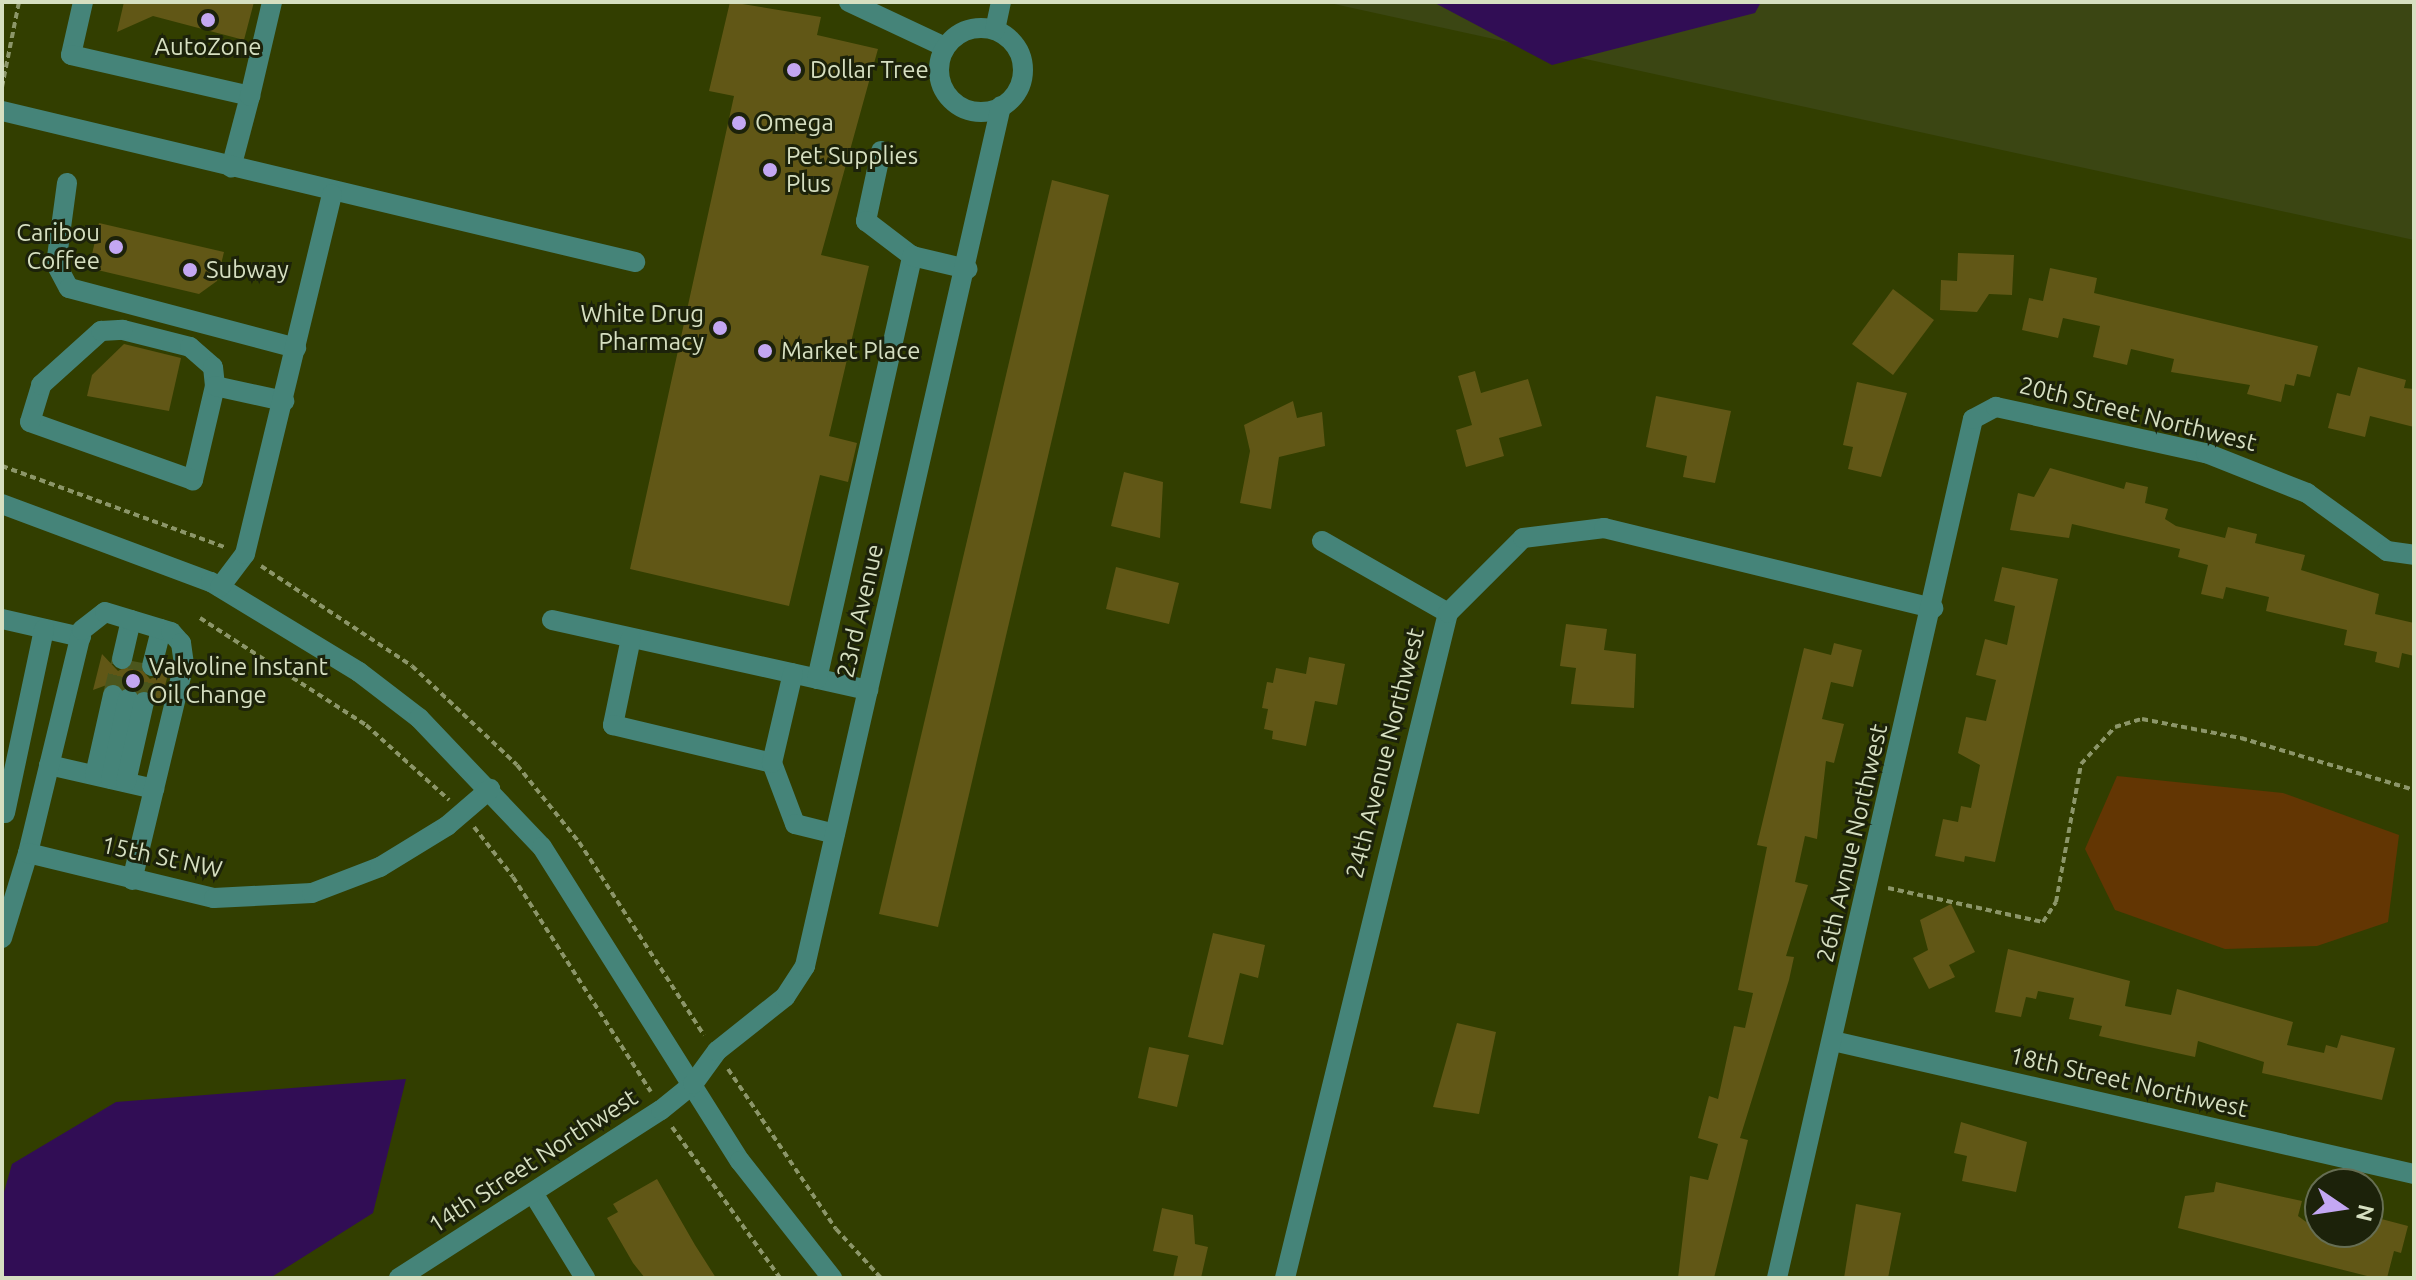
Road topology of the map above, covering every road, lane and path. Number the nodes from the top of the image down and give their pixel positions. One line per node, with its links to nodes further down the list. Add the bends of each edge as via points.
1 (19, 2): 8 (path)
2 (83, 2): 9 (street, via 71,55)
3 (272, 2): 9 (street)
4 (849, 2): 7 (street)
5 (1001, 2): 6 (street)
6 (995, 30): 7 (street, via 967,30); 10 (street, via 1016,47 1023,73)
7 (945, 47): 10 (street, via 939,74 951,99 975,111)
8 (2, 87)
9 (250, 96): 13 (street)
10 (1001, 106): 18 (street, 23rd Avenue)
11 (2, 111): 13 (street)
12 (881, 151): 16 (street, via 866,221)
13 (231, 168): 15 (street)
14 (67, 183): 19 (street, via 56,264 69,288)
15 (332, 194): 17 (street); 19 (street)
16 (912, 256): 18 (street); 39 (street)
17 (635, 262)
18 (967, 269): 40 (street, 23rd Avenue)
19 (296, 348): 21 (street)
20 (215, 386): 20 (street, via 193,480 30,422 41,385 101,331 190,347 213,367); 21 (street)
21 (284, 401): 26 (street)
22 (1973, 419): 27 (street, 20th Street Northwest, via 2009,409 2206,453 2307,493 2387,551); 29 (street, 26th Avnue Northwest)
23 (2, 466): 26 (path)
24 (2, 504): 28 (street)
25 (1322, 541): 30 (street)
26 (245, 554): 28 (street)
27 (2414, 555)
28 (220, 587): 46 (street, via 359,672)
29 (1933, 608): 30 (street, 24th Avenue Northwest, via 1604,528 1523,538); 54 (street, 26th Avnue Northwest)
30 (1448, 613): 65 (street, 24th Avenue Northwest)
31 (200, 618): 49 (path, via 366,725)
32 (2, 619): 35 (street)
33 (552, 620): 37 (street)
34 (145, 624): 34 (street, via 136,662); 36 (street, via 105,612 94,614); 45 (street, via 181,643 184,664)
35 (44, 629): 36 (street); 43 (street)
36 (81, 637): 42 (street)
37 (631, 638): 38 (street); 41 (street, via 613,725)
38 (793, 673): 39 (street); 41 (street)
39 (817, 679): 40 (street)
40 (868, 690): 51 (street, 23rd Avenue)
41 (772, 763): 51 (street, via 795,824)
42 (49, 765): 44 (street); 50 (street)
43 (6, 778): 48 (street)
44 (111, 779): 44 (street, via 128,699); 45 (street)
45 (154, 789): 53 (street)
46 (490, 789): 49 (street, 15th St NW); 57 (street, via 542,847)
47 (2414, 790): 54 (path, via 2241,738 2142,719 2115,727 2081,764 2056,902 2043,922)
48 (3, 813): 50 (street)
49 (462, 814): 53 (street, 15th St NW, via 380,867 312,893 214,898); 58 (path, via 513,877)
50 (36, 820): 52 (street)
51 (835, 834): 57 (street, 23rd Avenue, via 805,966 785,997 717,1051)
52 (16, 864): 53 (street, 15th St NW); 55 (street)
53 (132, 880)
54 (1870, 884): 56 (street, 26th Avnue Northwest)
55 (2, 938)
56 (1833, 1041): 59 (street, 18th Street Northwest); 66 (street, 26th Avnue Northwest)
57 (693, 1084): 58 (street, 14th Street Northwest); 64 (street, via 740,1161)
58 (661, 1110): 60 (street, 14th Street Northwest); 63 (path)
59 (2414, 1174)
60 (533, 1193): 61 (street, 14th Street Northwest); 62 (street)
61 (399, 1278)
62 (585, 1278)
63 (780, 1278)
64 (832, 1278)
65 (1285, 1278)
66 (1777, 1278)

